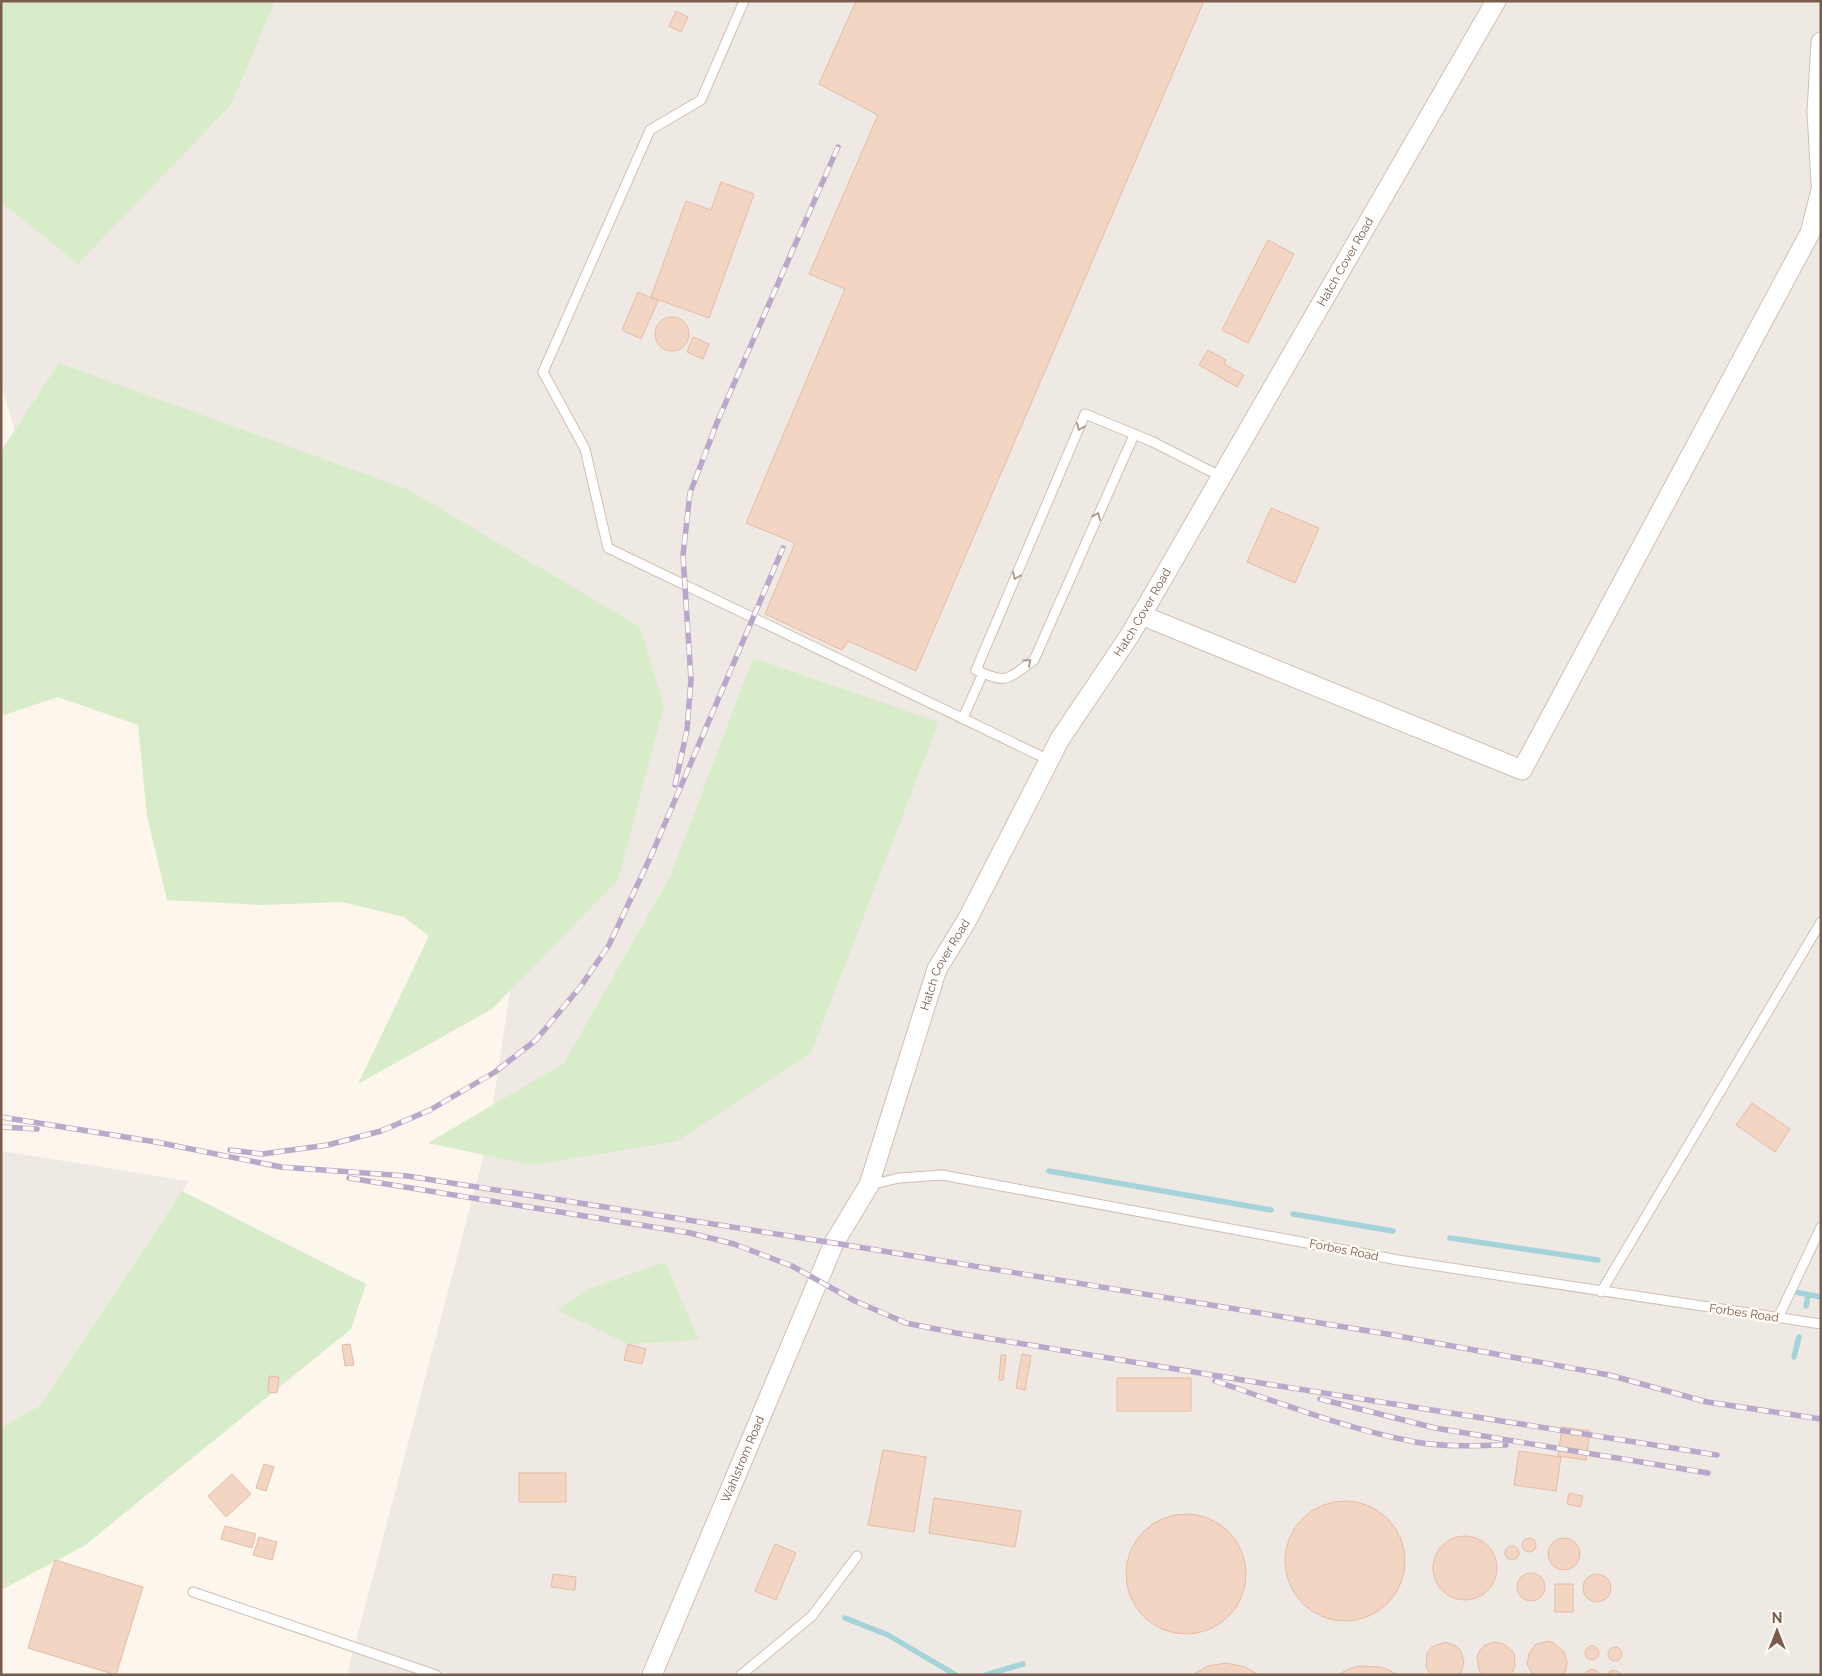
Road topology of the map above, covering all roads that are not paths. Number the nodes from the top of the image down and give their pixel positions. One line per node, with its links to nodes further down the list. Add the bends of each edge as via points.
1 (744, 1): 12 (lane, via 701,100 650,130 543,372 585,449 608,548)
2 (1496, 1): 9 (street, Hatch Cover Road)
3 (1821, 42): 4 (street)
4 (1820, 53): 5 (street, via 1817,112)
5 (1821, 184)
6 (1821, 190): 7 (street)
7 (1817, 225): 10 (street, via 1522,770)
8 (1134, 435): 9 (lane); 11 (lane, one-way to 8, via 997,680 1009,678 1034,660); 11 (lane, one-way to 11, via 1085,414 976,670)
9 (1222, 477): 10 (street, Hatch Cover Road)
10 (1141, 615): 13 (street, Hatch Cover Road)
11 (983, 674): 12 (lane)
12 (963, 718): 13 (lane)
13 (1049, 760): 15 (street, Hatch Cover Road, via 937,969)
14 (1821, 922): 18 (lane)
15 (869, 1185): 17 (street, Hatch Cover Road); 18 (lane, Forbes Road, via 899,1178 942,1175 1398,1260)
16 (1821, 1227): 19 (lane)
17 (834, 1243): 24 (street, Wahlstrom Road)
18 (1601, 1292): 19 (lane, Forbes Road)
19 (1778, 1318): 20 (lane, Forbes Road)
20 (1821, 1324)
21 (857, 1556): 25 (lane, via 812,1616)
22 (193, 1592): 23 (lane)
23 (436, 1675)
24 (652, 1675)
25 (741, 1675)

